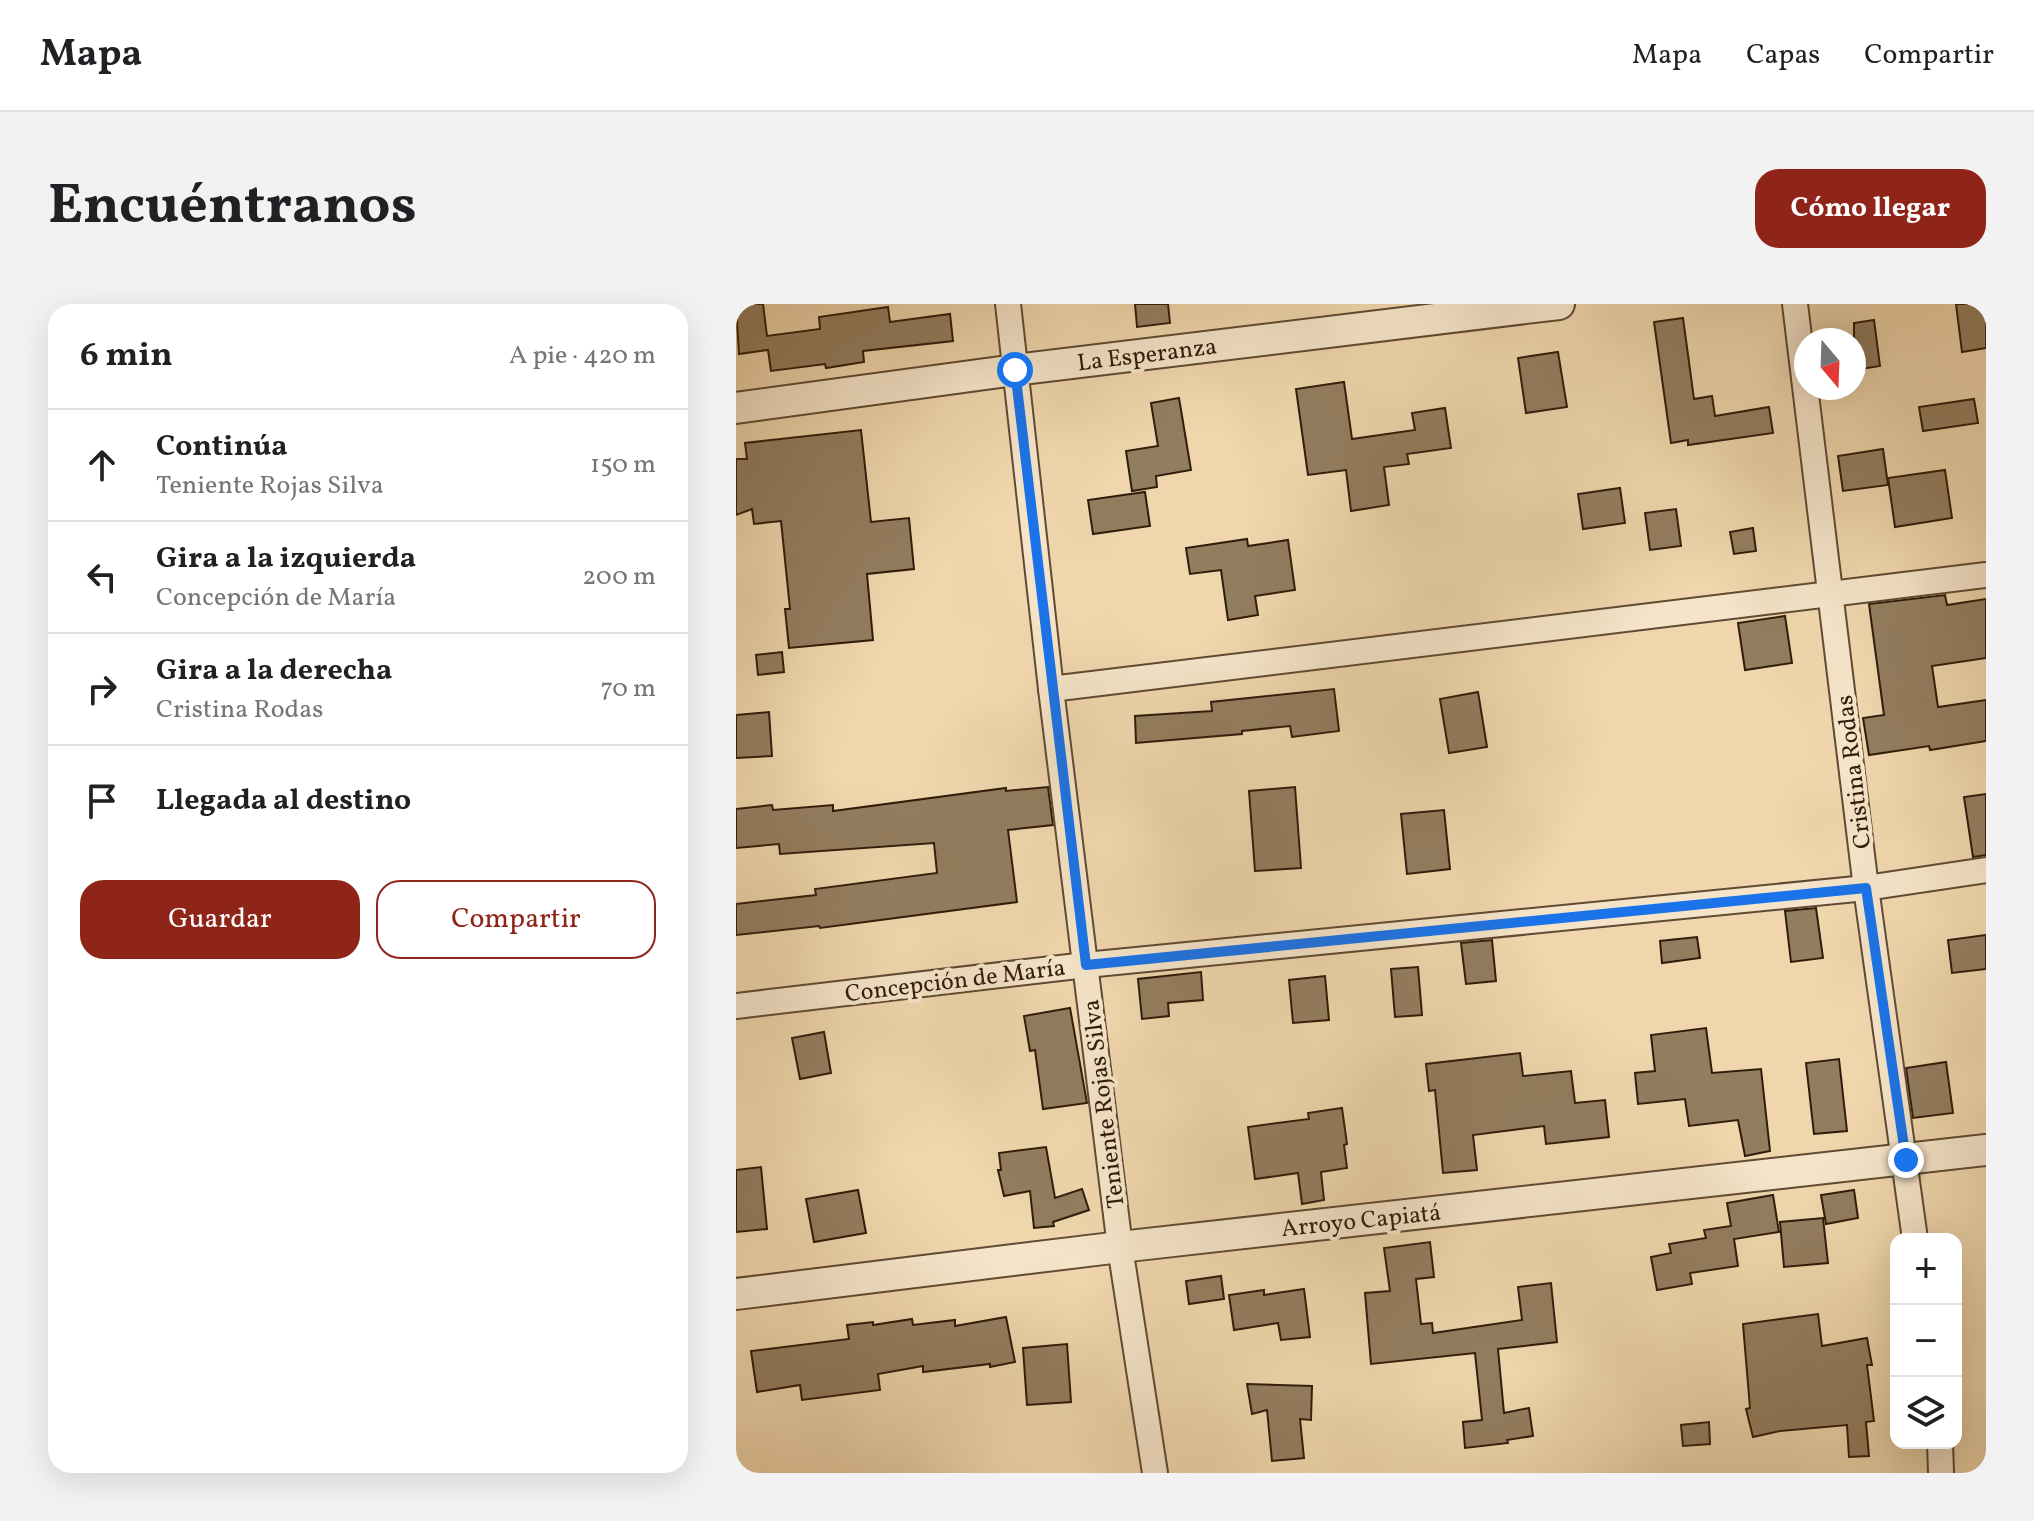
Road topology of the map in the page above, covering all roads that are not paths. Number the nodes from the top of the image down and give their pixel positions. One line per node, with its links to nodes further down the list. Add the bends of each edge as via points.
1 (1008, 304): 4 (street, Teniente Rojas Silva)
2 (1559, 304): 4 (street, La Esperanza)
3 (1795, 304): 7 (street, Cristina Rodas)
4 (1015, 370): 5 (street, La Esperanza); 8 (street, Teniente Rojas Silva)
5 (736, 408)
6 (1986, 575): 7 (street)
7 (1831, 593): 8 (street); 10 (street, Cristina Rodas)
8 (1051, 689): 11 (street, Teniente Rojas Silva)
9 (1986, 870): 10 (street, Concepción de María)
10 (1866, 888): 11 (street, Concepción de María); 14 (street, Cristina Rodas)
11 (1086, 965): 12 (street, Concepción de María); 16 (street, Teniente Rojas Silva)
12 (736, 1006)
13 (1986, 1150): 14 (street, Arroyo Capiatá)
14 (1906, 1160): 15 (street, Cristina Rodas); 16 (street, Arroyo Capiatá)
15 (1914, 1233)
16 (1120, 1247): 17 (street, Arroyo Capiatá); 19 (street, Teniente Rojas Silva)
17 (736, 1294)
18 (1940, 1449): 20 (street)
19 (1155, 1473)
20 (1941, 1473)

